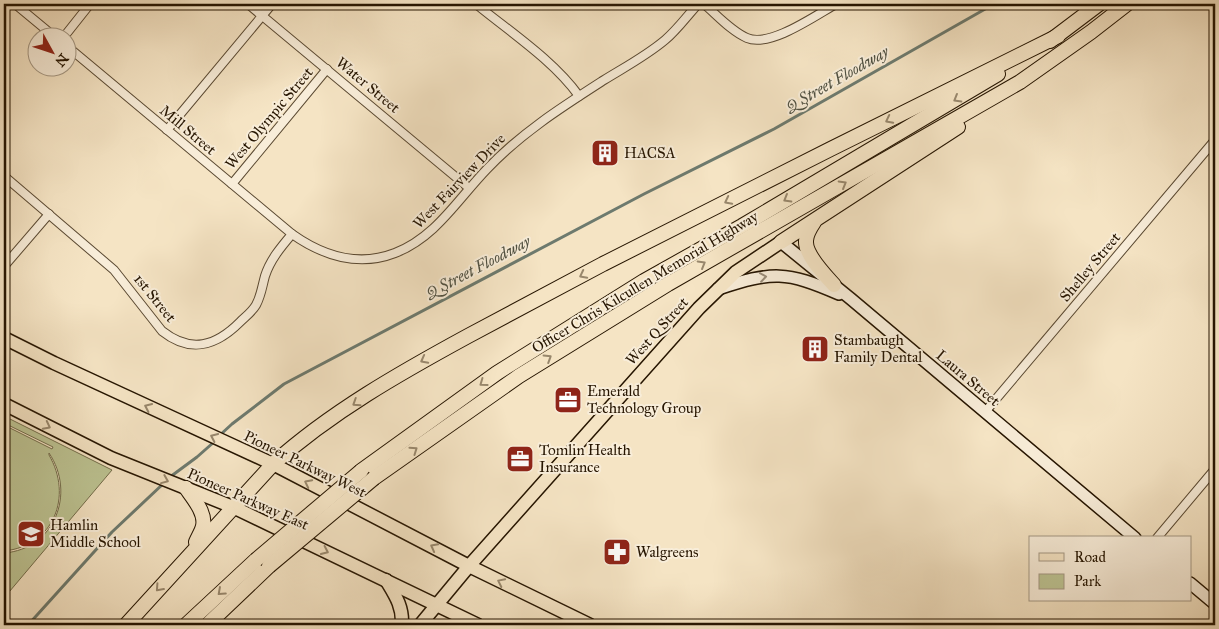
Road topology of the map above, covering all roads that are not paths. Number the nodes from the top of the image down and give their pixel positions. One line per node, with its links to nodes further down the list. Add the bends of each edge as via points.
1 (15, 4): 12 (street)
2 (90, 4): 13 (street)
3 (248, 4): 11 (street, Water Street)
4 (272, 4): 11 (street)
5 (476, 4): 18 (street, via 556,69)
6 (698, 4): 18 (street, West Fairview Drive, via 665,40)
7 (704, 4): 8 (street, via 748,39 762,40 778,36)
8 (836, 4)
9 (1099, 4): 14 (highway, Officer Chris Kilcullen Memorial Highway)
10 (1127, 4): 17 (highway, Officer Chris Kilcullen Memorial Highway)
11 (262, 15): 16 (street, Water Street); 19 (street)
12 (44, 28)
13 (71, 28)
14 (1058, 36): 35 (highway, one-way to 35, via 728,200 412,367 324,423); 48 (highway, Officer Chris Kilcullen Memorial Highway, one-way to 48, bridge, via 969,92 644,281 497,373 361,471 256,560)
15 (78, 55): 19 (street, Mill Street)
16 (327, 70): 22 (street, West Olympic Street); 23 (street, Water Street)
17 (1020, 82): 25 (highway, via 973,118); 49 (highway, Officer Chris Kilcullen Memorial Highway, one-way to 17, bridge, via 269,566 374,478 519,376 668,284)
18 (579, 96): 23 (street, West Fairview Drive, via 507,149)
19 (167, 130): 22 (street, Mill Street)
20 (1215, 140): 34 (street, Shelley Street)
21 (4, 176): 24 (street, 1st Street)
22 (232, 184): 26 (street, Mill Street)
23 (469, 188): 26 (street, West Fairview Drive, via 424,238 410,247 380,257 364,259 332,255 319,251)
24 (48, 214): 26 (street, 1st Street, via 114,270 162,331 194,346 208,344 232,330 255,308 271,261); 28 (street)
25 (817, 219): 27 (highway); 29 (highway, via 806,236 807,248)
26 (292, 234)
27 (781, 242): 29 (street, Laura Street); 30 (main road, West Q Street, via 752,260)
28 (6, 264)
29 (834, 285): 31 (street, Laura Street)
30 (716, 290): 31 (street, one-way to 31, via 762,276 781,275 798,278); 42 (main road, West Q Street)
31 (851, 299): 34 (street, Laura Street)
32 (4, 338): 35 (main road, Pioneer Parkway West, one-way to 32)
33 (4, 404): 37 (main road, Pioneer Parkway East, one-way to 37, via 112,458)
34 (985, 412): 39 (street, Laura Street)
35 (273, 464): 38 (highway); 42 (main road, Pioneer Parkway West, one-way to 35)
36 (1215, 469): 40 (street)
37 (186, 488): 38 (main road, Pioneer Parkway East); 41 (highway, via 203,519)
38 (233, 507): 41 (highway); 43 (main road, Pioneer Parkway East, one-way to 43)
39 (1134, 536)
40 (1159, 536)
41 (192, 552): 47 (highway, one-way to 47)
42 (469, 566): 45 (main road, West Q Street); 53 (main road, Pioneer Parkway West, one-way to 42)
43 (386, 580): 45 (main road, Pioneer Parkway East); 50 (main road, via 399,600)
44 (1192, 585): 46 (street)
45 (437, 604): 51 (main road, West Q Street); 52 (main road, Pioneer Parkway East)
46 (1215, 604)
47 (126, 625)
48 (186, 625)
49 (207, 625)
50 (402, 625)
51 (420, 625)
52 (478, 625)
53 (590, 625)

